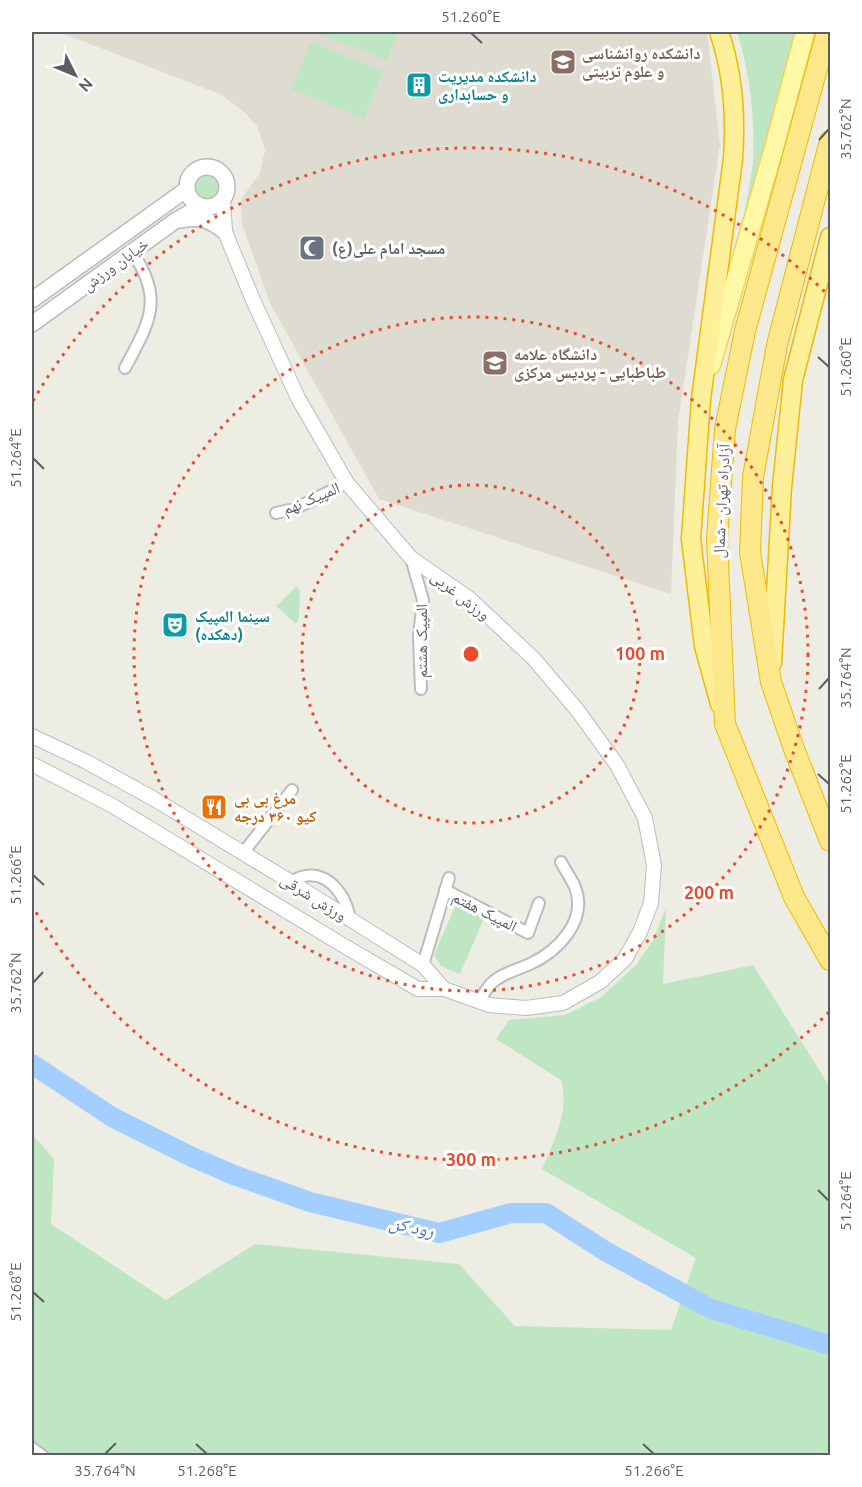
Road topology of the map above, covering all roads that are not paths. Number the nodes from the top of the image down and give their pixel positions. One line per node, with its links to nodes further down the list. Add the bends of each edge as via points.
1 (719, 32): 15 (highway, via 730,75 735,124)
2 (805, 32): 15 (main road)
3 (827, 32): 21 (highway, آزادراه تهران - شمال, via 745,331 725,429 717,539)
4 (831, 141): 19 (highway, آزادراه تهران - شمال, via 777,345 753,477 750,552)
5 (187, 189): 6 (main road, via 194,171 213,167 226,180); 7 (main road, via 192,200); 12 (main road, خیابان ورزش)
6 (224, 199): 7 (main road, via 213,206); 9 (street, ورزش غربی)
7 (201, 206): 8 (main road, خیابان ورزش)
8 (176, 221): 9 (main road, via 203,218); 11 (main road, خیابان ورزش)
9 (225, 232): 16 (street, ورزش غربی, via 298,398)
10 (831, 237): 19 (highway, via 793,381 782,487)
11 (132, 252): 13 (main road, خیابان ورزش); 14 (street, via 144,269 152,303 144,333)
12 (32, 300)
13 (32, 324)
14 (125, 368)
15 (701, 399): 21 (highway, via 691,539 704,646)
16 (347, 483): 17 (street, المپیک نهم, via 294,509); 18 (street, ورزش غربی)
17 (276, 513)
18 (411, 558): 20 (street, المپیک هشتم, via 423,600 419,636); 35 (street, ورزش غربی, via 470,599 534,659 617,765 645,818 654,865 651,903 625,959)
19 (771, 682): 25 (highway, آزادراه تهران - شمال)
20 (421, 689)
21 (725, 724): 33 (highway, آزادراه تهران - شمال, via 794,897)
22 (32, 736): 26 (street, ورزش شرقی, via 125,783)
23 (32, 764): 36 (street, via 113,806 418,989)
24 (292, 790): 26 (street)
25 (831, 842)
26 (243, 853): 29 (street, ورزش شرقی)
27 (561, 862): 37 (street, via 578,900 575,922 566,938 548,954 498,978)
28 (449, 878): 30 (street, المپیک هفتم)
29 (291, 882): 32 (street, ورزش شرقی); 32 (street, via 300,876 319,876 335,887 348,906)
30 (445, 890): 31 (street, المپیک هفتم, via 528,933); 34 (street, المپیک هفتم)
31 (539, 903)
32 (350, 920): 34 (street, ورزش شرقی)
33 (831, 960)
34 (423, 965): 36 (street, ورزش شرقی)
35 (600, 982): 37 (street, ورزش شرقی, via 563,1003 526,1008)
36 (444, 989): 37 (street, ورزش شرقی)
37 (479, 1002)
38 (32, 1448): 39 (street)
39 (43, 1455)

